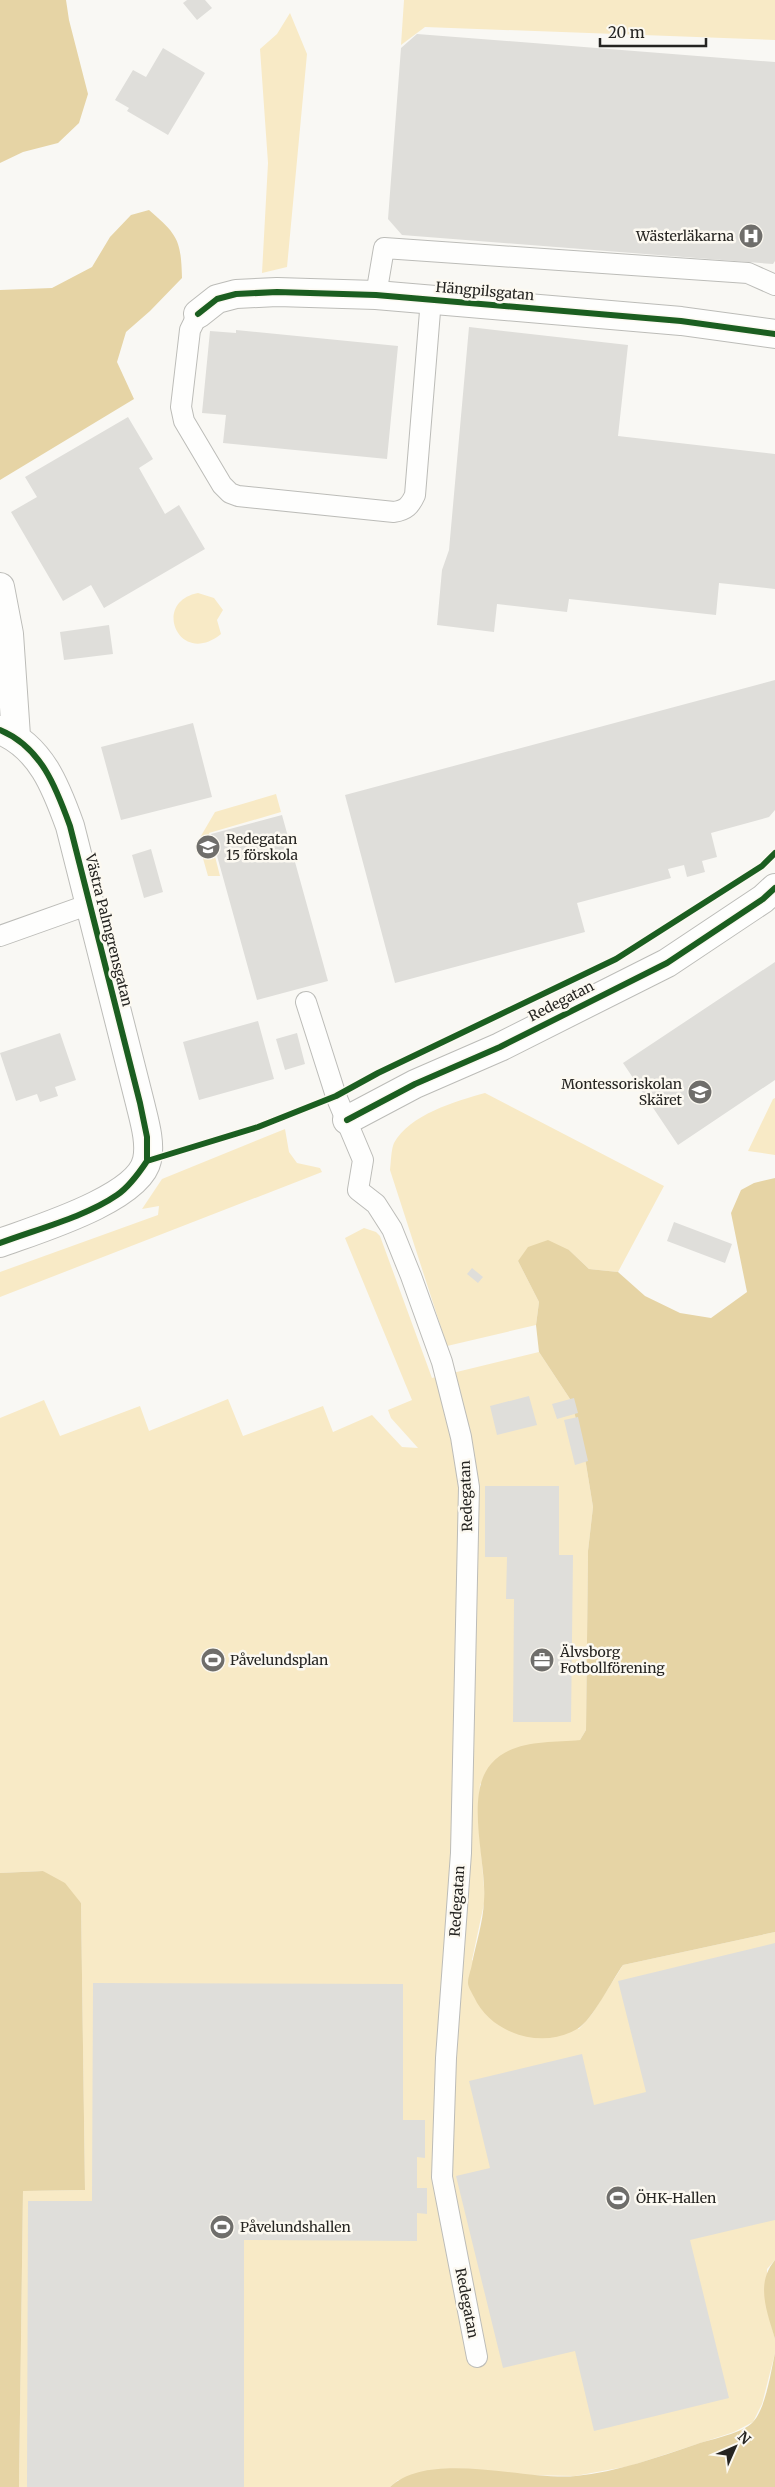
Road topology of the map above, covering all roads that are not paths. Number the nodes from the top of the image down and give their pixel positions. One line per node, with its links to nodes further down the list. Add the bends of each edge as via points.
1 (775, 285): 2 (lane, via 748,273 384,248)
2 (376, 295): 3 (street, Hängpilsgatan); 4 (street, Hängpilsgatan, via 236,294 217,299)
3 (431, 299): 4 (lane, via 415,495 403,511 394,512 238,496 222,485 184,421 181,407 190,330); 5 (street, Hängpilsgatan, via 681,321)
4 (198, 314)
5 (775, 334)
6 (0, 587): 7 (street, Västra Palmgrensgatan, via 8,632)
7 (8, 733): 9 (street, Västra Palmgrensgatan, via 32,750 56,788 70,826)
8 (775, 888): 12 (street, Redegatan, via 666,963)
9 (90, 904): 10 (lane); 13 (street, Västra Palmgrensgatan, via 140,1103 147,1137 147,1161 118,1194 95,1207)
10 (0, 936)
11 (306, 1002): 12 (lane, via 336,1096)
12 (347, 1120): 14 (lane, Redegatan, via 363,1160 358,1190 376,1204 396,1237 442,1362 466,1461 468,1497 460,1853 446,2058 442,2177)
13 (0, 1243)
14 (477, 2357)

